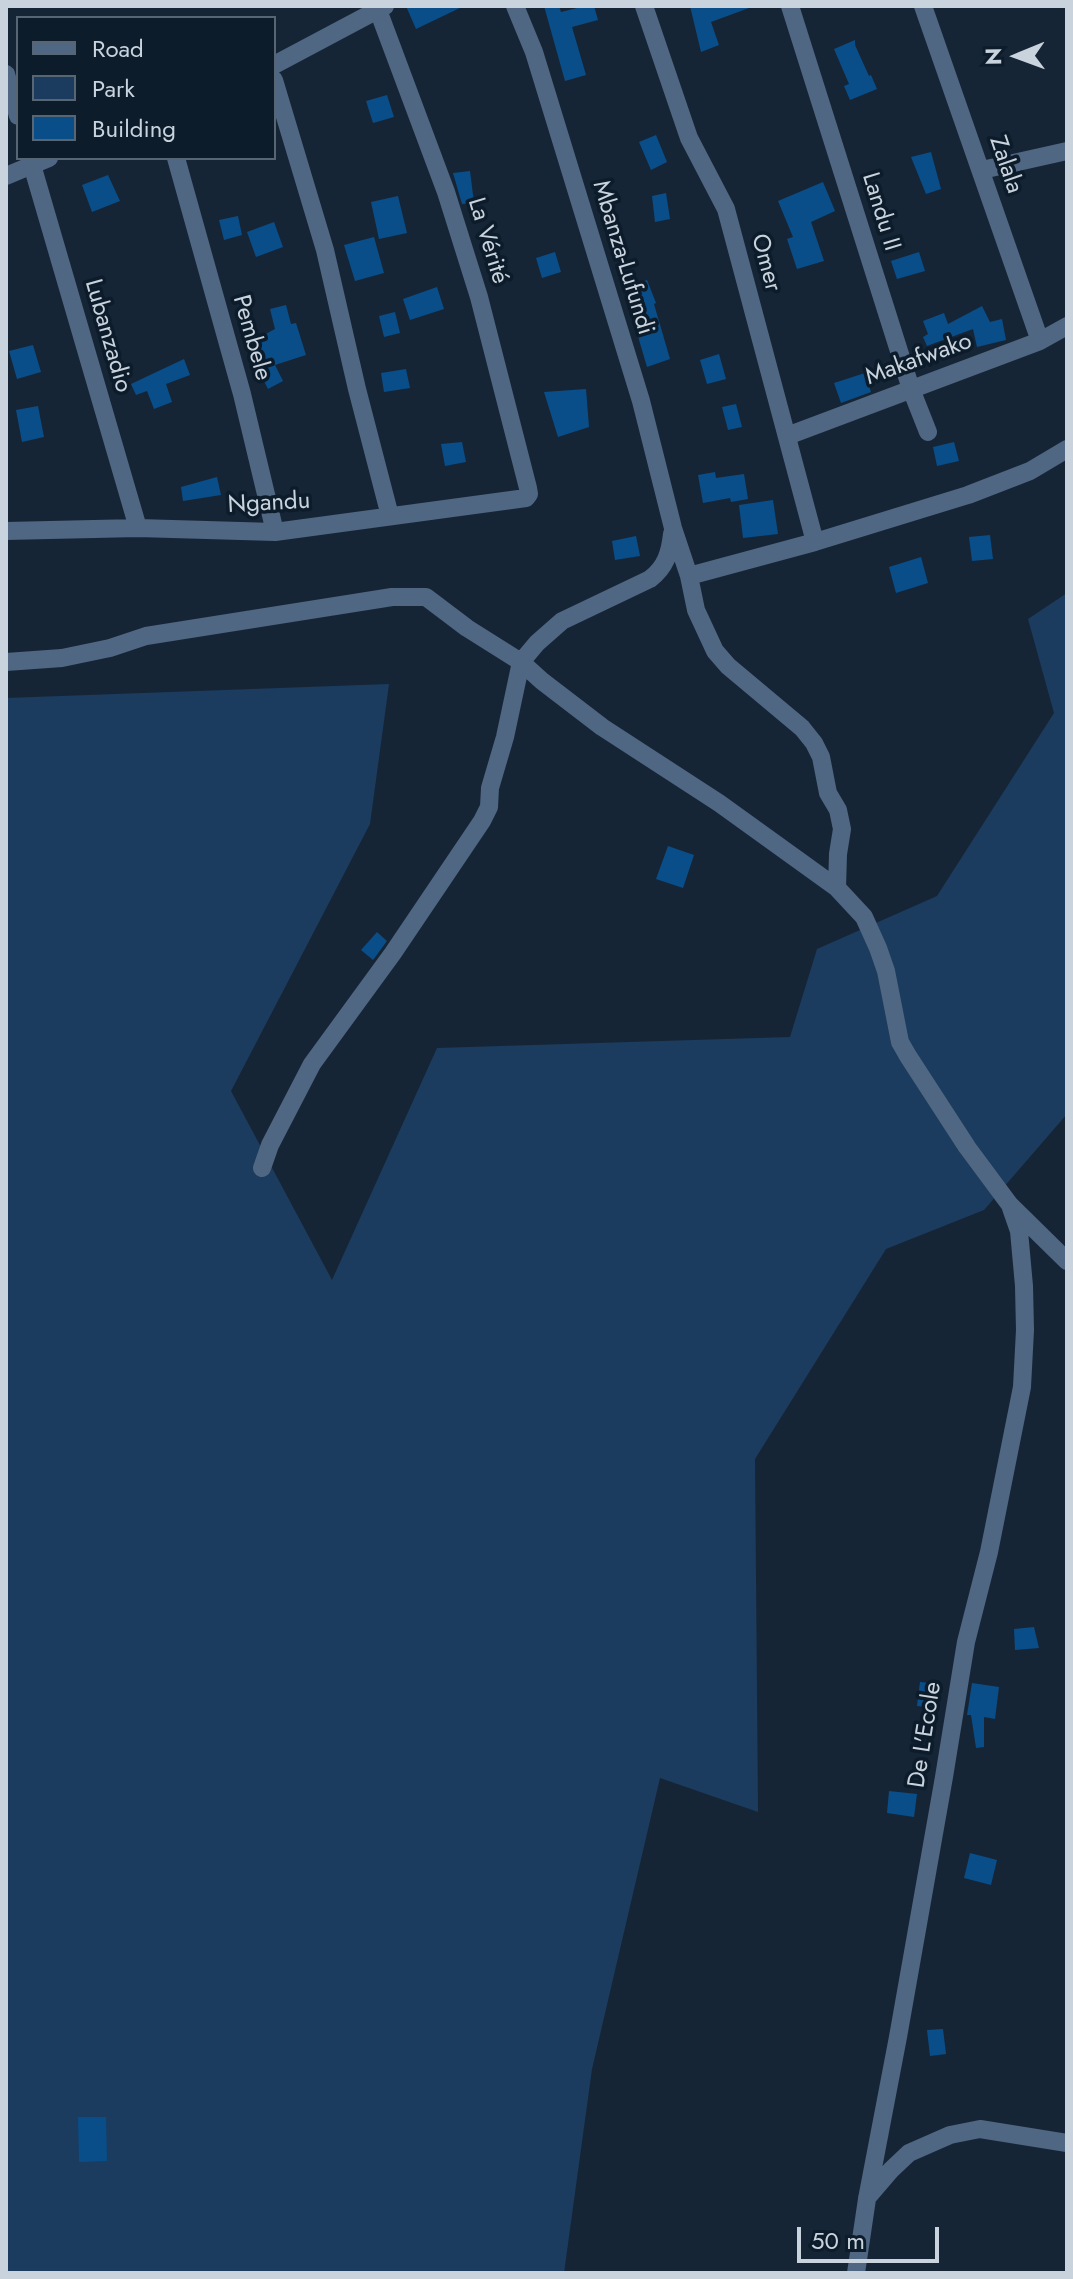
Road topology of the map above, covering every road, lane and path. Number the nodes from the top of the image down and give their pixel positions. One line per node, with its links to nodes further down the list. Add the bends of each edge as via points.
1 (515, 6): 24 (street, Mbanza-Lufundi, via 534,52 641,401)
2 (644, 6): 19 (street, Omer, via 689,138 726,209)
3 (790, 6): 17 (street, Landu II)
4 (923, 6): 13 (street, Zalala)
5 (371, 10): 6 (street); 21 (street, La Vérité, via 451,207)
6 (276, 64)
7 (6, 74): 9 (street)
8 (276, 87): 22 (street, via 325,250)
9 (16, 109)
10 (1067, 151): 13 (street)
11 (37, 160): 14 (street); 23 (street, Lubanzadio)
12 (177, 160): 26 (street, Pembele)
13 (982, 170): 16 (street, Zalala)
14 (6, 176)
15 (1067, 326): 16 (street, Makafwako)
16 (1040, 341): 17 (street, Makafwako)
17 (911, 389): 18 (street, Landu II); 19 (street, Makafwako)
18 (928, 432)
19 (787, 436): 27 (street, Omer)
20 (1067, 449): 27 (street, via 1030,471 968,495)
21 (529, 494): 22 (street, Ngandu, via 522,500)
22 (390, 516): 26 (street, Ngandu)
23 (138, 528): 25 (street, Ngandu); 26 (street, Ngandu)
24 (673, 528): 28 (street, Mbanza-Lufundi); 30 (street, via 661,571 562,621)
25 (6, 531)
26 (275, 532)
27 (815, 542): 28 (street)
28 (689, 576): 31 (street, Mbanza-Lufundi, via 696,610 715,651 802,728 821,757 842,829)
29 (6, 662): 30 (street, via 62,658 146,636 411,596 426,597)
30 (521, 662): 31 (street, via 602,727); 32 (street, via 482,821 312,1064)
31 (837, 888): 33 (street, via 864,917 878,948 900,1042)
32 (262, 1168)
33 (1010, 1205): 34 (street); 36 (street, De L'Ecole, via 1019,1231 1024,1286 1022,1387 966,1642)
34 (1067, 1261)
35 (1067, 2143): 36 (street, via 980,2129 950,2135 909,2153)
36 (867, 2199): 37 (street, De L'Ecole)
37 (856, 2273)

